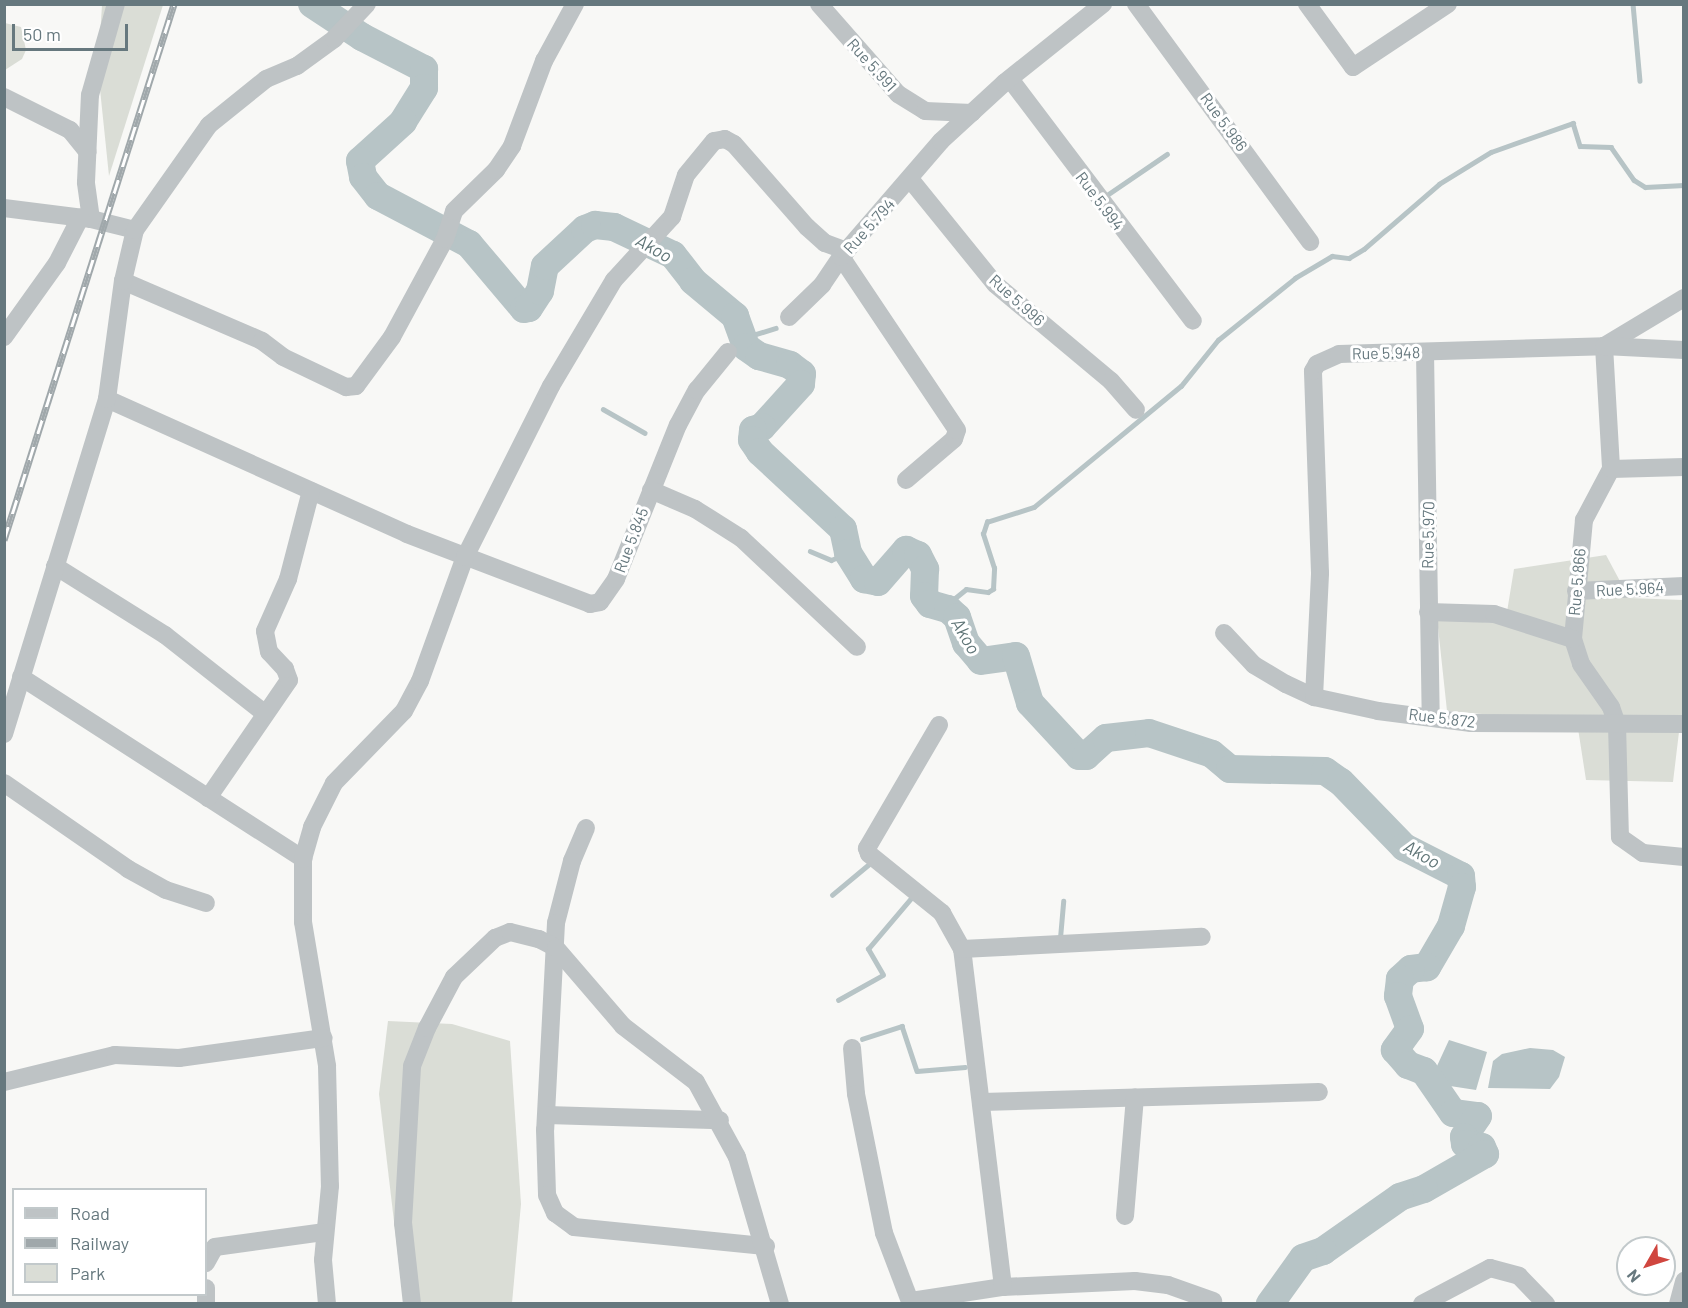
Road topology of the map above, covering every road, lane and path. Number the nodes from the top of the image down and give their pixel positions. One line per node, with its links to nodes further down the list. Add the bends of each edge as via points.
1 (116, 4): 12 (street, via 90,95)
2 (575, 4): 19 (street, via 544,61 512,146 496,170 460,204 393,337 353,388)
3 (1103, 4): 9 (street, Rue 5.794)
4 (1136, 4): 17 (street, Rue 5.986)
5 (1307, 4): 6 (street, via 1353,67)
6 (1448, 4)
7 (825, 7): 11 (street, Rue 5.991, via 898,94 925,111)
8 (362, 9): 16 (street, via 334,39 297,66 266,79 209,125)
9 (1010, 79): 11 (street, Rue 5.794); 22 (street, Rue 5.994)
10 (4, 97): 12 (street, via 70,130)
11 (972, 113): 13 (street, Rue 5.794, via 941,141)
12 (88, 152): 15 (street)
13 (910, 179): 18 (street, Rue 5.794); 29 (street, Rue 5.996, via 995,285 1111,381)
14 (4, 208): 15 (street)
15 (86, 218): 16 (street); 23 (street)
16 (135, 230): 19 (street)
17 (1310, 242)
18 (844, 254): 21 (street, via 822,285); 32 (street, Rue 5.794, via 957,430 954,439); 35 (street, via 813,232 725,139 714,141 686,175 672,217 614,280 551,386)
19 (123, 280): 28 (street)
20 (1683, 298): 24 (street)
21 (789, 317)
22 (1193, 321)
23 (4, 338)
24 (1604, 346): 25 (street, Rue 5.948); 27 (street, Rue 5.948); 31 (street)
25 (1683, 350)
26 (728, 352): 33 (street, Rue 5.845, via 697,390)
27 (1425, 352): 39 (street, Rue 5.970); 44 (street, Rue 5.948, via 1340,354 1323,360 1313,371 1320,573)
28 (107, 399): 34 (street); 36 (street)
29 (1136, 410)
30 (1683, 467): 31 (street)
31 (1611, 469): 38 (street, Rue 5.866, via 1584,520)
32 (906, 480)
33 (651, 490): 35 (street, Rue 5.845, via 616,579 600,602 577,600); 42 (street, via 694,509 741,538)
34 (311, 491): 35 (street); 45 (street, via 288,579 264,631 269,652 285,669 289,680)
35 (465, 557): 55 (street, via 420,681 404,711 334,783 312,827)
36 (55, 566): 43 (street); 45 (street, via 165,635)
37 (1683, 586): 38 (street, Rue 5.964)
38 (1576, 591): 41 (street, Rue 5.866)
39 (1428, 612): 41 (street, via 1494,614); 46 (street, Rue 5.970)
40 (1224, 633): 44 (street, Rue 5.872, via 1254,665)
41 (1573, 639): 47 (street, Rue 5.866, via 1581,664 1611,707)
42 (857, 647)
43 (21, 677): 50 (street); 52 (street)
44 (1314, 696): 46 (street, Rue 5.872, via 1378,711)
45 (264, 713): 52 (street)
46 (1431, 717): 47 (street, Rue 5.872, via 1472,723)
47 (1617, 724): 48 (street, Rue 5.872); 54 (street, Rue 5.866, via 1620,837 1643,853)
48 (1683, 724)
49 (939, 725): 59 (street, via 867,848 868,854 942,913)
50 (4, 734)
51 (4, 783): 56 (street, via 128,869 166,891)
52 (208, 798): 55 (street)
53 (586, 828): 58 (street, via 563,894 556,923)
54 (1683, 857)
55 (303, 859): 60 (street, via 303,922)
56 (206, 903)
57 (1202, 937): 59 (street)
58 (556, 948): 66 (street); 67 (street, via 623,1026 696,1083); 77 (street, via 524,933 510,932 495,938 454,977 427,1028 412,1066 406,1128 403,1223)
59 (962, 949): 65 (street)
60 (324, 1038): 62 (street, via 179,1058 115,1055); 69 (street, via 330,1186)
61 (852, 1048): 75 (street, via 856,1094 884,1233)
62 (4, 1082)
63 (1319, 1092): 64 (street)
64 (1135, 1097): 65 (street); 68 (street)
65 (982, 1102): 73 (street)
66 (546, 1115): 67 (street); 70 (street, via 547,1195 555,1213 574,1227)
67 (720, 1120): 70 (street, via 737,1157)
68 (1125, 1216)
69 (326, 1232): 71 (street, via 215,1247); 76 (street)
70 (766, 1246): 78 (street)
71 (207, 1261)
72 (1683, 1281): 81 (street)
73 (1004, 1287): 74 (street, via 1135,1281 1168,1285); 75 (street)
74 (1214, 1301)
75 (911, 1302)
76 (327, 1304)
77 (412, 1304)
78 (780, 1304)
79 (1422, 1304): 80 (street, via 1490,1268 1519,1276)
80 (1546, 1304)
81 (1678, 1304)

